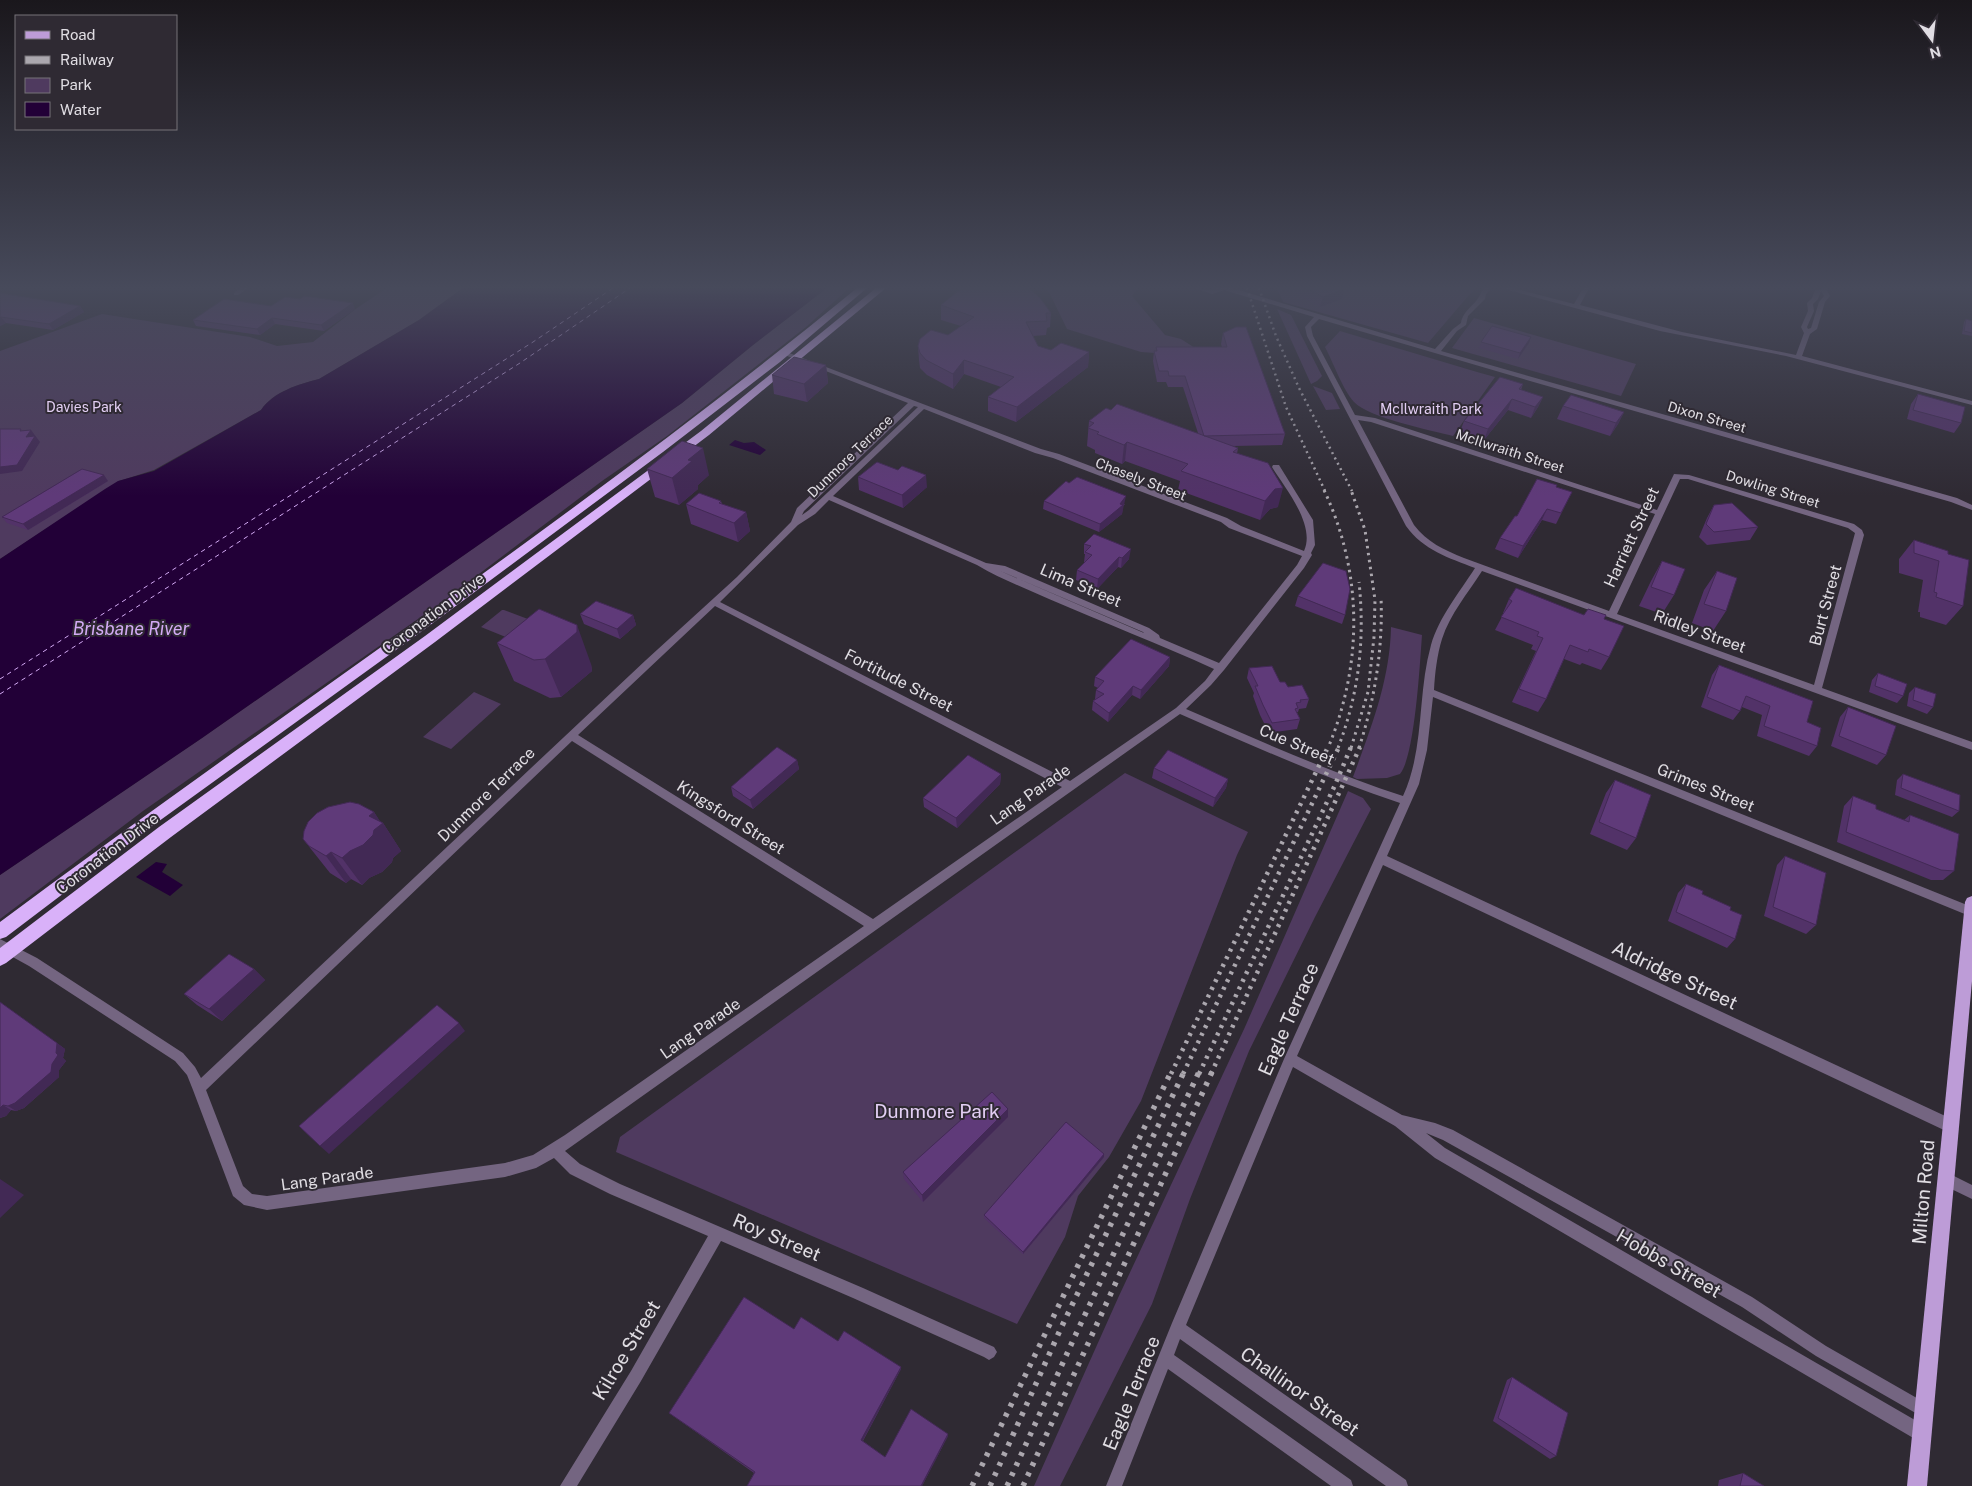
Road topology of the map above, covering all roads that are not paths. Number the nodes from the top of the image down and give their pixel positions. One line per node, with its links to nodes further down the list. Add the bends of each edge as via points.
1 (778, 357): 35 (highway, Coronation Drive, via 659,450)
2 (794, 357): 6 (street, Chasely Street)
3 (1322, 357): 10 (street)
4 (1455, 357): 14 (street, Dixon Street)
5 (1803, 357): 8 (street)
6 (798, 359): 7 (street, Chasely Street); 36 (highway, Coronation Drive, via 705,433 430,639)
7 (913, 403): 9 (street, Chasely Street); 18 (street, Dunmore Terrace, via 800,510)
8 (1972, 403)
9 (922, 406): 13 (street, Dunmore Terrace); 20 (street, Chasely Street, via 1038,451 1051,460)
10 (1353, 417): 17 (street, McIlwraith Street, via 1372,420); 21 (street, Ridley Street, via 1419,539)
11 (1276, 467): 20 (street, via 1309,520 1312,538)
12 (1680, 476): 17 (street, Harriett Street, via 1675,478); 19 (street, Dowling Street)
13 (828, 497): 18 (street, Dunmore Terrace); 24 (street, Lima Street, via 1093,616)
14 (1954, 500): 15 (street, Dixon Street); 16 (street, Dixon Street)
15 (1972, 503)
16 (1972, 508)
17 (1659, 512): 23 (street, Harriett Street)
18 (795, 523): 22 (street, Dunmore Terrace)
19 (1857, 529): 25 (street, Burt Street, via 1860,535)
20 (1308, 555): 24 (street, Lang Parade)
21 (1480, 567): 23 (street, Ridley Street); 26 (street, Eagle Terrace, via 1435,646)
22 (714, 602): 28 (street, Dunmore Terrace); 30 (street, Fortitude Street)
23 (1612, 615): 25 (street, Ridley Street)
24 (1221, 668): 27 (street, Lang Parade)
25 (1817, 690): 29 (street, Ridley Street)
26 (1429, 692): 31 (street, Eagle Terrace, via 1420,768); 33 (street, Grimes Street)
27 (1179, 710): 30 (street, Lang Parade); 31 (street, Cue Street, via 1309,766)
28 (571, 736): 34 (street, Kingsford Street); 38 (street, Dunmore Terrace)
29 (1972, 746)
30 (1070, 786): 34 (street, Lang Parade)
31 (1406, 801): 32 (street, Eagle Terrace)
32 (1382, 859): 37 (street, Eagle Terrace); 40 (street, Aldridge Street)
33 (1972, 909): 40 (main road, Milton Road)
34 (873, 924): 41 (street, Lang Parade)
35 (0, 932)
36 (3, 951): 38 (street, Lang Parade, via 33,962 179,1057)
37 (1290, 1059): 39 (street, Hobbs Street); 45 (street, Eagle Terrace)
38 (199, 1088): 41 (street, Lang Parade, via 238,1191 242,1196 267,1204 505,1170 536,1161)
39 (1400, 1121): 48 (street, Hobbs Street, via 1448,1135 1747,1302 1821,1351); 49 (street, Hobbs Street, via 1440,1153)
40 (1951, 1126): 42 (main road, Milton Road)
41 (555, 1150): 44 (street, Roy Street, via 585,1175)
42 (1946, 1179): 43 (street); 48 (main road, Milton Road)
43 (1972, 1192)
44 (717, 1234): 46 (street, Roy Street); 50 (street, Kilroe Street, via 636,1376)
45 (1177, 1328): 47 (street, Eagle Terrace); 53 (street, Challinor Street)
46 (990, 1352)
47 (1166, 1358): 51 (street, Eagle Terrace); 52 (street)
48 (1924, 1410): 49 (main road, Milton Road)
49 (1921, 1433): 54 (main road, Milton Road)
50 (568, 1486)
51 (1114, 1486)
52 (1345, 1486)
53 (1400, 1486)
54 (1917, 1486)

